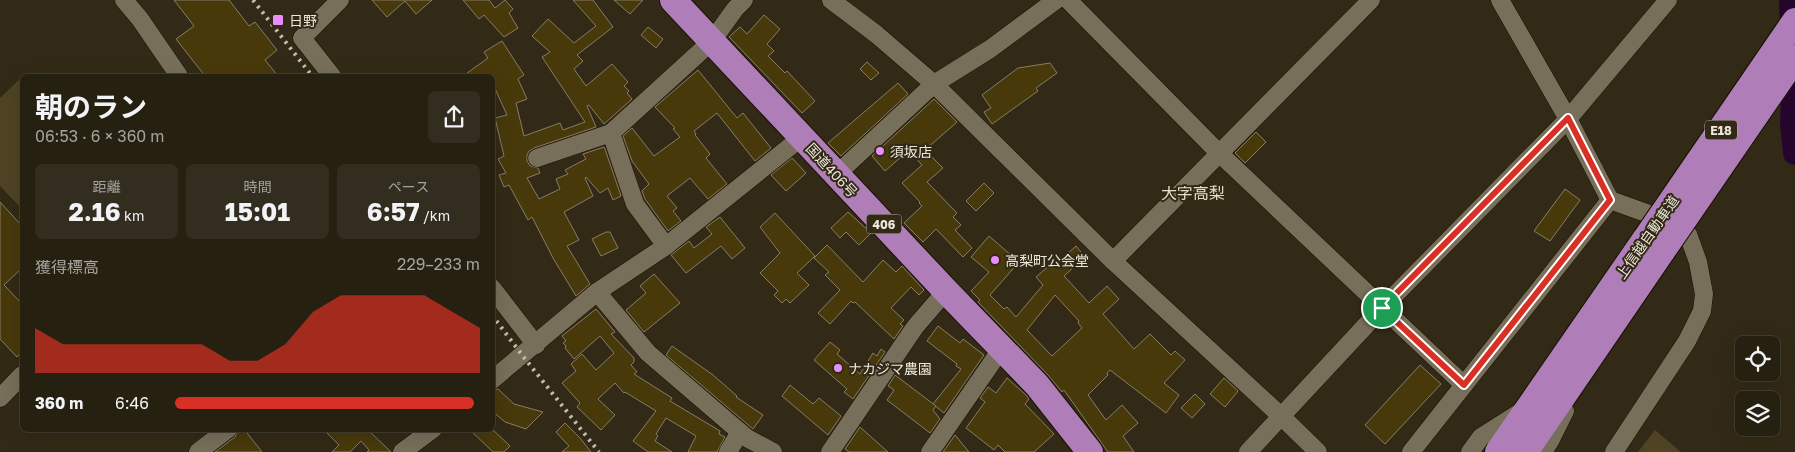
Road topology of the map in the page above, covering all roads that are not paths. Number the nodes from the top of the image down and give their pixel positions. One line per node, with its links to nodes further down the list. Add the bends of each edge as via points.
1 (124, 0): 14 (street)
2 (340, 0): 15 (street, via 302,38)
3 (674, 0): 12 (highway, 国道406号 / 406)
4 (744, 0): 12 (street)
5 (831, 0): 16 (street)
6 (1056, 0): 16 (street, via 990,49)
7 (1068, 0): 20 (street)
8 (1371, 0): 20 (street)
9 (1500, 0): 17 (street)
10 (1668, 0): 17 (street)
11 (1795, 21): 24 (highway, 上信越自動車道 / E18, bridge)
12 (712, 41): 18 (street); 19 (highway, 国道406号 / 406)
13 (1795, 58): 24 (highway, 上信越自動車道 / E18, bridge)
14 (178, 74)
15 (330, 74)
16 (934, 84): 22 (street); 26 (street)
17 (1568, 118): 23 (street); 30 (street)
18 (611, 133): 21 (street); 25 (street, via 635,204)
19 (802, 137): 22 (highway, 国道406号 / 406); 25 (street)
20 (1219, 153): 26 (street); 30 (street)
21 (537, 158)
22 (837, 174): 29 (highway, 国道406号 / 406)
23 (1610, 200): 36 (street); 57 (street, via 1660,218 1688,234 1704,294 1702,311 1687,341)
24 (1655, 244): 33 (highway, 上信越自動車道 / E18); 38 (highway, 上信越自動車道 / E18)
25 (666, 246): 28 (street)
26 (1113, 261): 39 (street)
27 (495, 292): 31 (street)
28 (597, 292): 31 (street); 41 (street, via 648,353)
29 (946, 292): 32 (highway, 国道406号 / 406); 48 (street, via 915,327)
30 (1382, 308): 36 (street); 39 (street)
31 (536, 345): 35 (street)
32 (1002, 348): 43 (highway, 国道406号 / 406, via 1037,384); 49 (street)
33 (1595, 350): 55 (highway, 上信越自動車道 / E18); 56 (street)
34 (20, 377): 37 (street)
35 (495, 378)
36 (1464, 385): 52 (street)
37 (0, 398)
38 (1530, 406): 53 (street, via 1481,437); 54 (highway, 上信越自動車道 / E18)
39 (1281, 416): 50 (street); 51 (street)
40 (224, 432): 44 (street)
41 (740, 432): 46 (street); 47 (street)
42 (426, 437): 45 (street)
43 (1080, 448)
44 (198, 452)
45 (402, 452)
46 (728, 452)
47 (773, 452)
48 (830, 452)
49 (930, 452)
50 (1248, 452)
51 (1318, 452)
52 (1411, 452)
53 (1470, 452)
54 (1498, 452)
55 (1525, 452)
56 (1543, 452)
57 (1614, 452)

